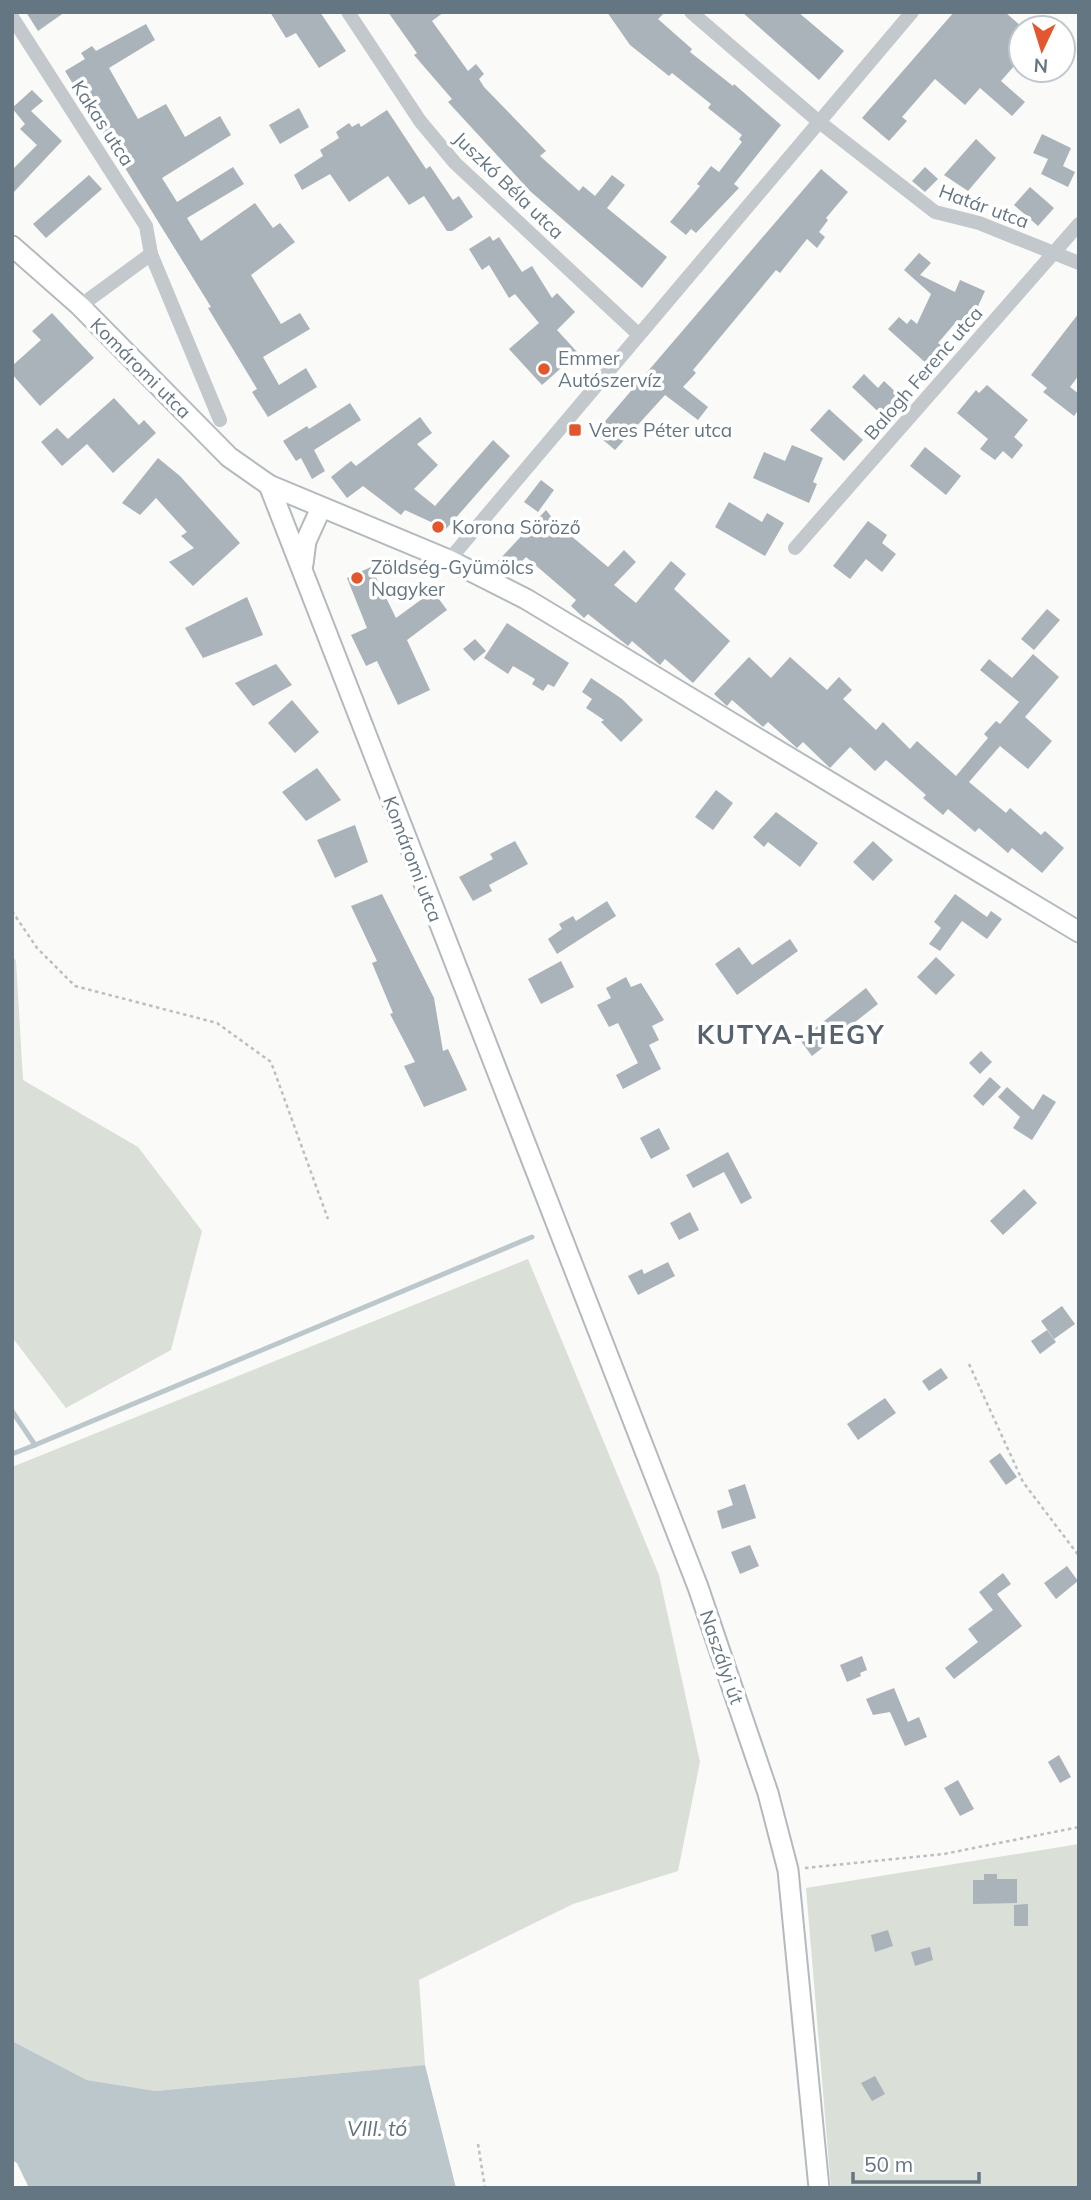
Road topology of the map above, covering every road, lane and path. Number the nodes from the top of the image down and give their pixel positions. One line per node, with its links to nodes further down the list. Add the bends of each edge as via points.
1 (348, 12): 12 (street, Juszkó Béla utca, via 420,121 455,163)
2 (691, 12): 5 (street, Határ utca)
3 (912, 12): 5 (street)
4 (12, 17): 9 (street, Kakas utca, via 146,226)
5 (818, 121): 8 (street, Határ utca, via 935,212 979,223); 12 (street)
6 (1079, 224): 8 (street, Balogh Ferenc utca)
7 (12, 246): 11 (main road, Komáromi utca)
8 (1054, 253): 10 (street, Határ utca); 16 (street, Balogh Ferenc utca)
9 (151, 254): 11 (street); 13 (street, Kakas utca)
10 (1079, 263)
11 (80, 306): 14 (main road, Komáromi utca, via 229,457)
12 (638, 334): 17 (street)
13 (219, 420)
14 (269, 485): 15 (main road); 18 (main road, Komáromi utca)
15 (321, 508): 17 (main road); 18 (main road, via 306,541)
16 (795, 548)
17 (449, 560): 20 (main road, via 526,599)
18 (303, 565): 21 (main road, Komáromi utca)
19 (12, 911): 22 (path, via 37,948 75,986 217,1023 271,1062)
20 (1079, 932)
21 (526, 1152): 26 (main road, Naszályi út, via 698,1587 768,1793)
22 (328, 1219)
23 (969, 1364): 24 (path, via 1023,1482)
24 (1079, 1556)
25 (1079, 1827): 26 (path, via 944,1854)
26 (788, 1870): 29 (main road, Naszályi út)
27 (478, 2144): 28 (path)
28 (485, 2188)
29 (819, 2188)

